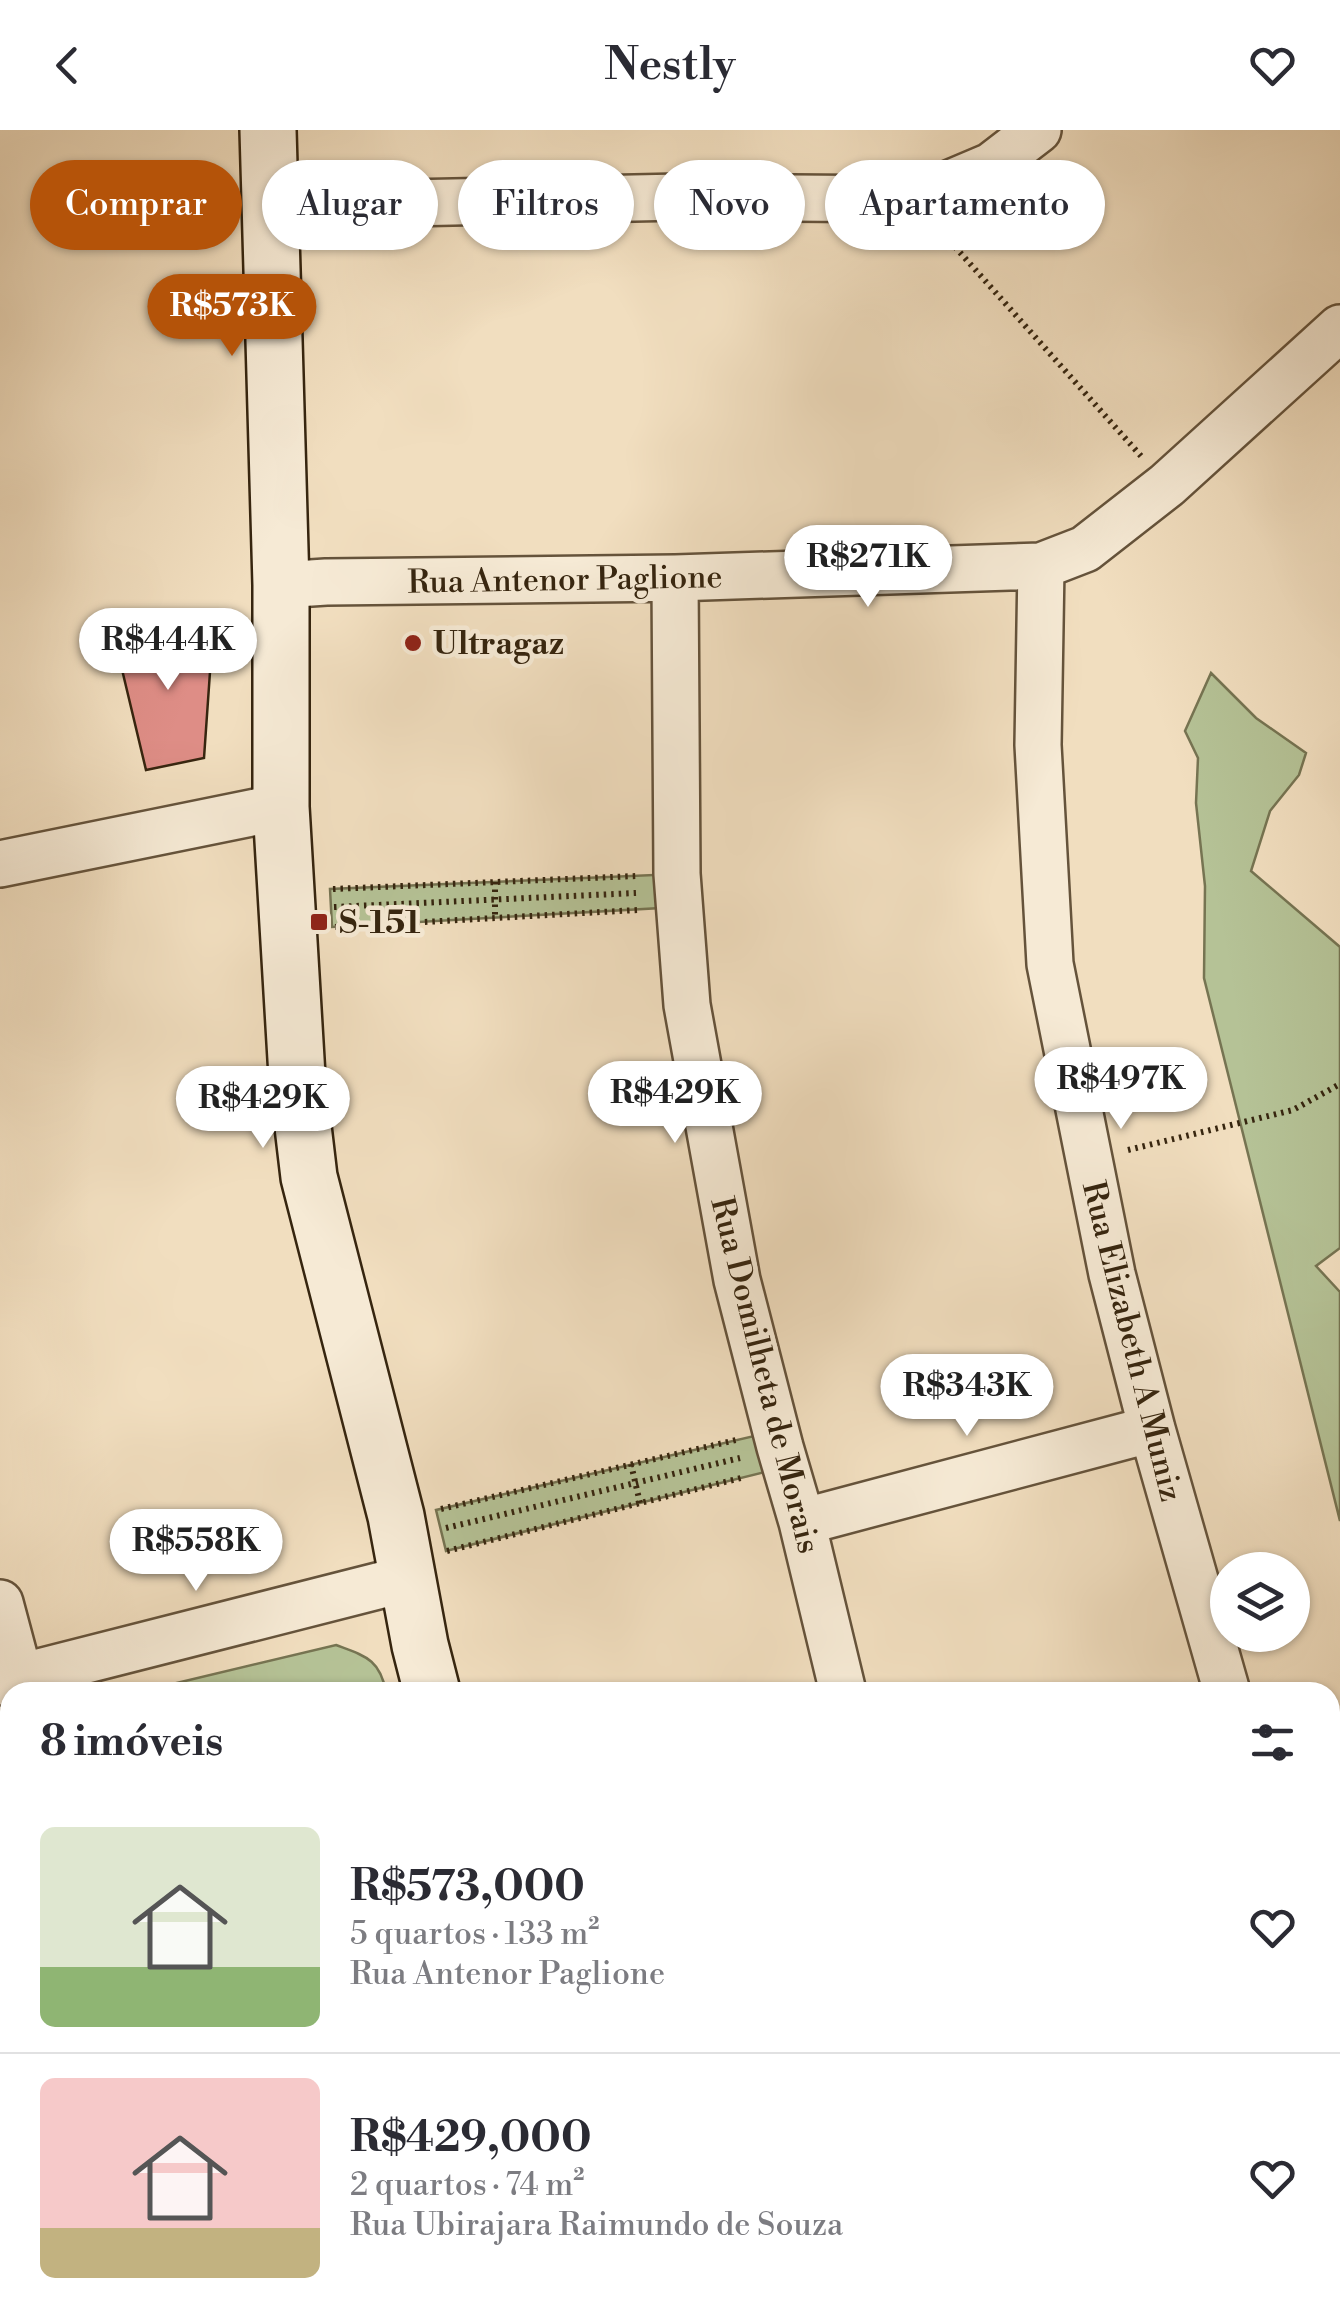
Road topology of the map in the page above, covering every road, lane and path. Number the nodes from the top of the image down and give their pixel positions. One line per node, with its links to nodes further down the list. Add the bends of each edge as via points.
1 (268, 130): 3 (main road)
2 (1038, 130): 4 (street)
3 (269, 160)
4 (999, 160)
5 (825, 198): 6 (street)
6 (438, 203)
7 (272, 250): 13 (main road)
8 (958, 250): 10 (path)
9 (1340, 328): 10 (street, Rua Antenor Paglione)
10 (1166, 485): 11 (street, Rua Antenor Paglione, via 1085,549)
11 (1042, 566): 12 (street, Rua Antenor Paglione); 24 (street, Rua Elizabeth A Muniz, via 1038,745 1050,964)
12 (675, 578): 13 (street, Rua Antenor Paglione); 18 (street, Rua Domilheta de Morais)
13 (280, 586): 14 (main road)
14 (281, 806): 15 (street); 33 (main road, via 296,1076 310,1177 396,1516)
15 (0, 864)
16 (495, 882): 17 (path); 18 (path); 19 (path)
17 (330, 889)
18 (678, 891): 19 (path); 21 (path); 26 (street, Rua Domilheta de Morais, via 687,1005 737,1280)
19 (495, 899): 20 (path); 21 (path)
20 (331, 907)
21 (495, 918): 22 (path)
22 (332, 927)
23 (1340, 1084): 24 (path, via 1293,1110)
24 (1088, 1160): 25 (street, Rua Elizabeth A Muniz)
25 (1152, 1429): 31 (street); 38 (street, Rua Elizabeth A Muniz)
26 (780, 1448): 27 (path); 28 (path); 29 (path); 31 (street, Rua Domilheta de Morais)
27 (632, 1464): 28 (path); 30 (path)
28 (636, 1484): 29 (path); 32 (path)
29 (640, 1503): 33 (path)
30 (436, 1510)
31 (802, 1522): 37 (street, Rua Domilheta de Morais)
32 (440, 1530)
33 (428, 1565): 35 (street); 36 (main road, via 420,1644)
34 (0, 1603): 35 (street)
35 (10, 1680)
36 (430, 1682)
37 (841, 1682)
38 (1223, 1682)

